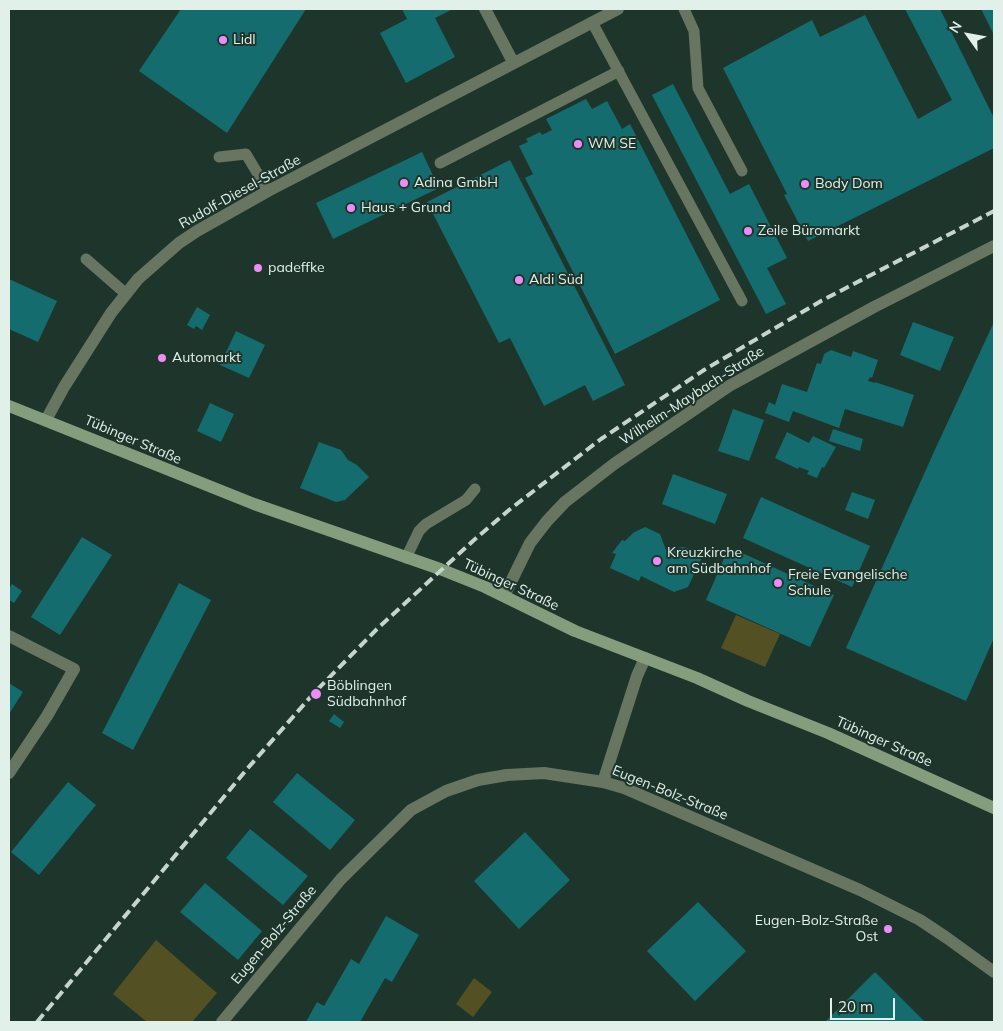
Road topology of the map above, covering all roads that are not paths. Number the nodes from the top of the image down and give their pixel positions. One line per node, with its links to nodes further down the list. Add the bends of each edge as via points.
1 (485, 9): 5 (street)
2 (618, 9): 4 (street, Rudolf-Diesel-Straße)
3 (684, 9): 9 (lane, via 694,31 698,88)
4 (592, 22): 5 (street, Rudolf-Diesel-Straße); 6 (lane)
5 (513, 62): 10 (street, Rudolf-Diesel-Straße)
6 (619, 72): 8 (lane); 14 (lane)
7 (219, 157): 10 (lane, via 246,154)
8 (440, 163)
9 (742, 171)
10 (268, 192): 13 (street, Rudolf-Diesel-Straße, via 179,243)
11 (994, 246): 19 (street, Wilhelm-Maybach-Straße, via 736,382 614,464 565,502 547,521 530,543)
12 (86, 259): 13 (lane)
13 (125, 294): 16 (street, Rudolf-Diesel-Straße)
14 (742, 301)
15 (9, 406): 16 (main road, Tübinger Straße)
16 (46, 420): 18 (main road, Tübinger Straße, via 207,486)
17 (476, 489): 18 (lane, via 466,500 426,524)
18 (406, 558): 19 (main road, Tübinger Straße)
19 (504, 596): 21 (main road, Tübinger Straße, via 575,631)
20 (9, 636): 22 (street, via 74,670)
21 (645, 658): 23 (street); 24 (main road, Tübinger Straße, via 828,733)
22 (9, 774)
23 (603, 782): 25 (street, Eugen-Bolz-Straße, via 624,788 860,890 920,920); 26 (street, Eugen-Bolz-Straße, via 544,773 507,775 478,780 446,791 411,810 341,879)
24 (994, 808)
25 (994, 972)
26 (222, 1022)

